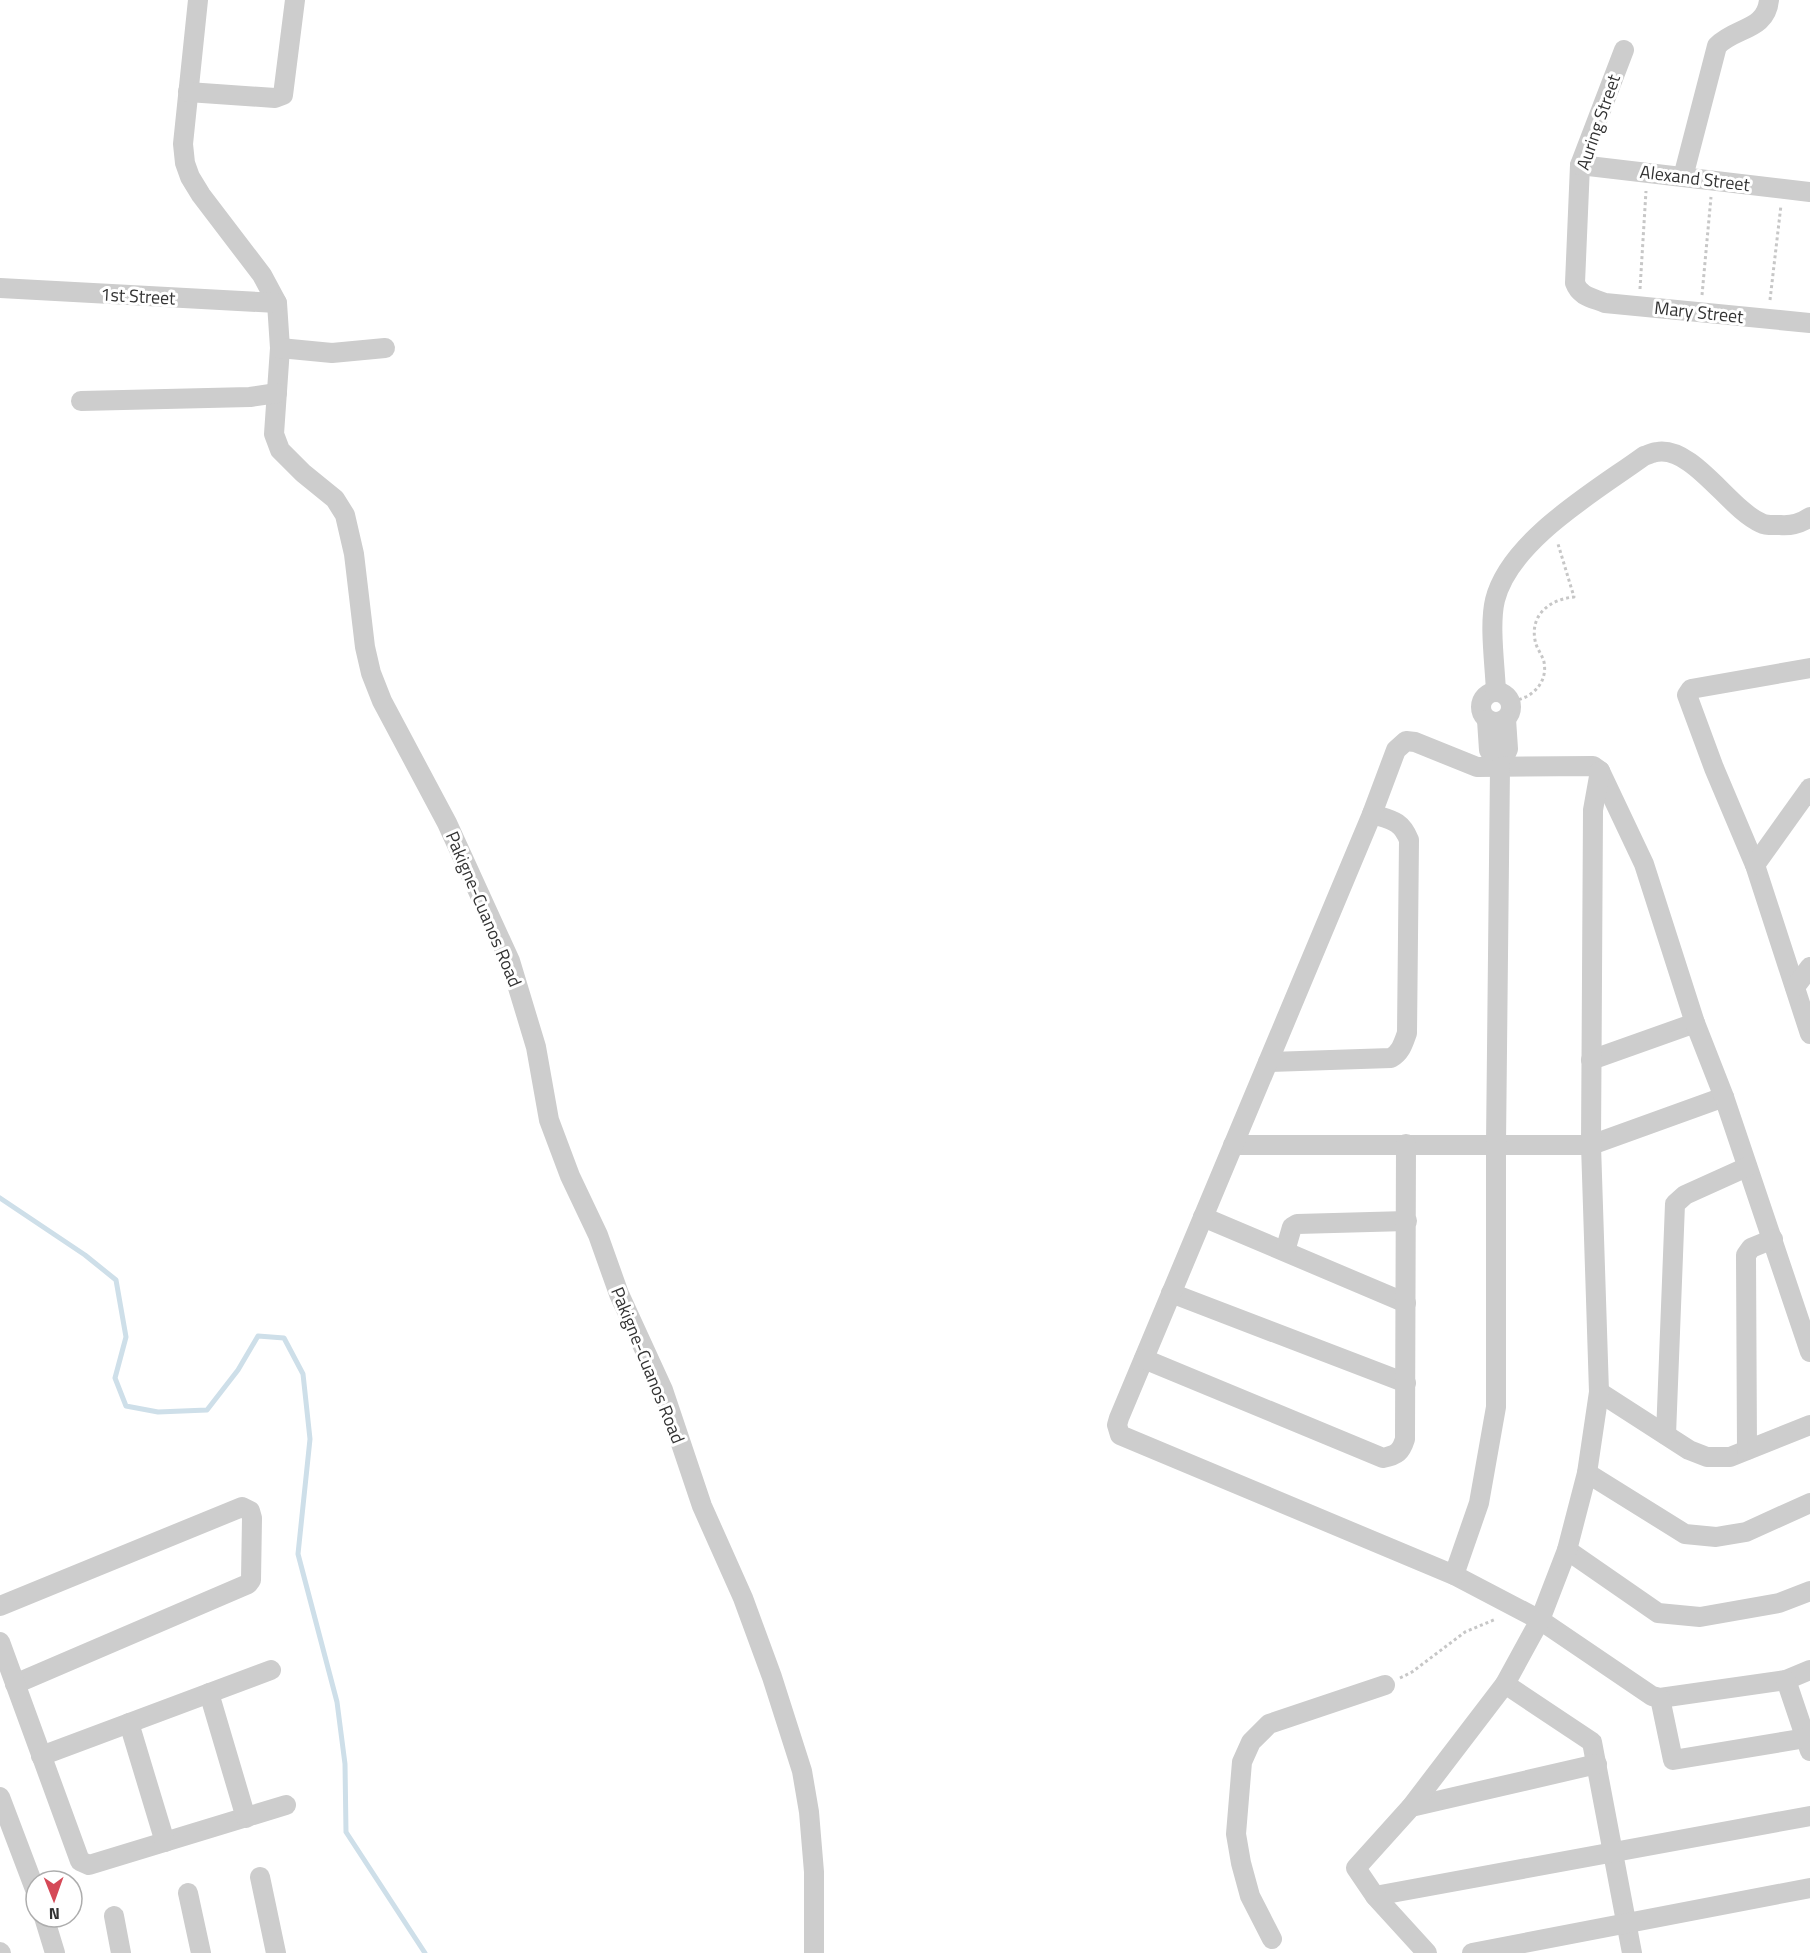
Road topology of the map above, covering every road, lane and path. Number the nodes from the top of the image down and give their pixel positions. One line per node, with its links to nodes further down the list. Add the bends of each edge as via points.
1 (198, 0): 5 (street, Pakigne-Cuanos Road)
2 (295, 0): 5 (street, via 283,95 275,98)
3 (1769, 0): 8 (street, via 1762,20 1717,46)
4 (1624, 50): 6 (street, Auring Street)
5 (188, 92): 14 (street, Pakigne-Cuanos Road, via 183,144 190,177 262,275)
6 (1580, 165): 7 (street, Alexand Street); 13 (street, Auring Street, via 1575,283 1580,293)
7 (1648, 173): 8 (street, Alexand Street); 15 (path)
8 (1683, 177): 9 (street, Alexand Street)
9 (1713, 181): 10 (street, Alexand Street); 16 (path)
10 (1783, 189): 11 (street, Alexand Street); 17 (path)
11 (1810, 192)
12 (0, 288): 14 (street, 1st Street)
13 (1589, 297): 15 (street, Mary Street, via 1605,303)
14 (277, 303): 19 (street, Pakigne-Cuanos Road)
15 (1639, 306): 16 (street, Mary Street)
16 (1701, 312): 17 (street, Mary Street)
17 (1768, 319): 18 (street, Mary Street)
18 (1810, 323)
19 (280, 348): 20 (street, via 333,353); 21 (street, Pakigne-Cuanos Road)
20 (385, 348)
21 (277, 393): 22 (street); 98 (street, Pakigne-Cuanos Road, via 274,434 280,450 335,499 345,515 371,673 447,823 510,961 536,1047 549,1120 619,1294 663,1390 702,1506 772,1677 802,1771 809,1812)
22 (81, 401)
23 (1810, 517): 24 (street, via 1802,523 1784,526 1764,524 1742,512 1697,467 1659,451 1644,456)
24 (1552, 523): 26 (street, via 1523,550 1499,586 1493,616); 26 (path, via 1574,597 1554,601 1540,614 1534,632 1544,661 1540,685 1533,694)
25 (1810, 668): 31 (street, via 1691,689 1687,695)
26 (1500, 708): 27 (street, via 1489,750)
27 (1500, 767): 28 (street, via 1593,766); 30 (street, via 1477,767 1406,741 1396,750); 40 (street)
28 (1600, 771): 34 (street, via 1644,864); 36 (street, via 1593,810)
29 (1810, 788): 31 (street)
30 (1372, 814): 37 (street); 37 (street, via 1404,827 1408,840 1407,1033 1403,1044 1391,1058)
31 (1755, 865): 33 (street)
32 (1810, 967): 33 (street)
33 (1795, 987): 35 (street)
34 (1695, 1023): 36 (street); 38 (street)
35 (1810, 1034)
36 (1591, 1060): 41 (street)
37 (1268, 1062): 42 (street)
38 (1724, 1096): 41 (street); 43 (street)
39 (1406, 1144): 40 (street); 42 (street); 45 (street)
40 (1496, 1144): 41 (street); 60 (street, via 1496,1407 1479,1503)
41 (1591, 1144): 53 (street)
42 (1233, 1145): 44 (street)
43 (1747, 1167): 46 (street); 55 (street, via 1685,1195 1675,1204)
44 (1203, 1216): 47 (street); 48 (street)
45 (1407, 1221): 47 (street, via 1297,1224 1292,1227); 49 (street)
46 (1773, 1239): 50 (street); 56 (street, via 1746,1255)
47 (1285, 1251): 49 (street)
48 (1171, 1293): 51 (street); 52 (street)
49 (1406, 1303): 52 (street)
50 (1810, 1352)
51 (1144, 1359): 52 (street, via 1383,1458 1402,1450); 60 (street, via 1119,1418 1120,1435)
52 (1406, 1383)
53 (1599, 1392): 55 (street); 57 (street)
54 (1810, 1425): 56 (street)
55 (1666, 1435): 56 (street, via 1707,1457)
56 (1747, 1450)
57 (1587, 1473): 58 (street, via 1685,1534 1716,1537 1746,1532); 59 (street)
58 (1810, 1503)
59 (1567, 1550): 61 (street, via 1658,1613 1700,1617 1779,1603); 64 (street)
60 (1454, 1575): 63 (street)
61 (1810, 1591)
62 (0, 1606): 69 (street, via 242,1507 250,1511 248,1584)
63 (1522, 1609): 64 (street); 71 (path, via 1465,1632 1412,1672)
64 (1540, 1620): 70 (street); 73 (street)
65 (0, 1642): 69 (street)
66 (271, 1670): 72 (street)
67 (1810, 1670): 68 (street)
68 (1785, 1680): 73 (street); 75 (street)
69 (15, 1684): 76 (street)
70 (1505, 1684): 77 (street, via 1593,1742); 80 (street)
71 (1385, 1685): 93 (street, via 1269,1724 1251,1742 1242,1762 1236,1834 1250,1896)
72 (208, 1693): 74 (street); 82 (street)
73 (1660, 1698): 75 (street, via 1673,1761)
74 (129, 1723): 76 (street); 83 (street)
75 (1808, 1744)
76 (41, 1756): 83 (street, via 84,1864)
77 (1597, 1764): 80 (street); 84 (street)
78 (0, 1797): 85 (street)
79 (286, 1805): 82 (street)
80 (1411, 1808): 89 (street, via 1356,1868)
81 (1810, 1816): 84 (street)
82 (246, 1818): 83 (street)
83 (165, 1842)
84 (1613, 1852): 89 (street); 91 (street)
85 (27, 1869)
86 (260, 1877): 97 (street)
87 (1810, 1888): 91 (street)
88 (188, 1893): 96 (street)
89 (1376, 1896): 99 (street)
90 (114, 1916): 95 (street)
91 (1627, 1924): 100 (street); 101 (street)
92 (48, 1929): 94 (street)
93 (1272, 1939)
94 (56, 1953)
95 (121, 1953)
96 (201, 1953)
97 (276, 1953)
98 (814, 1953)
99 (1426, 1953)
100 (1472, 1953)
101 (1632, 1953)

